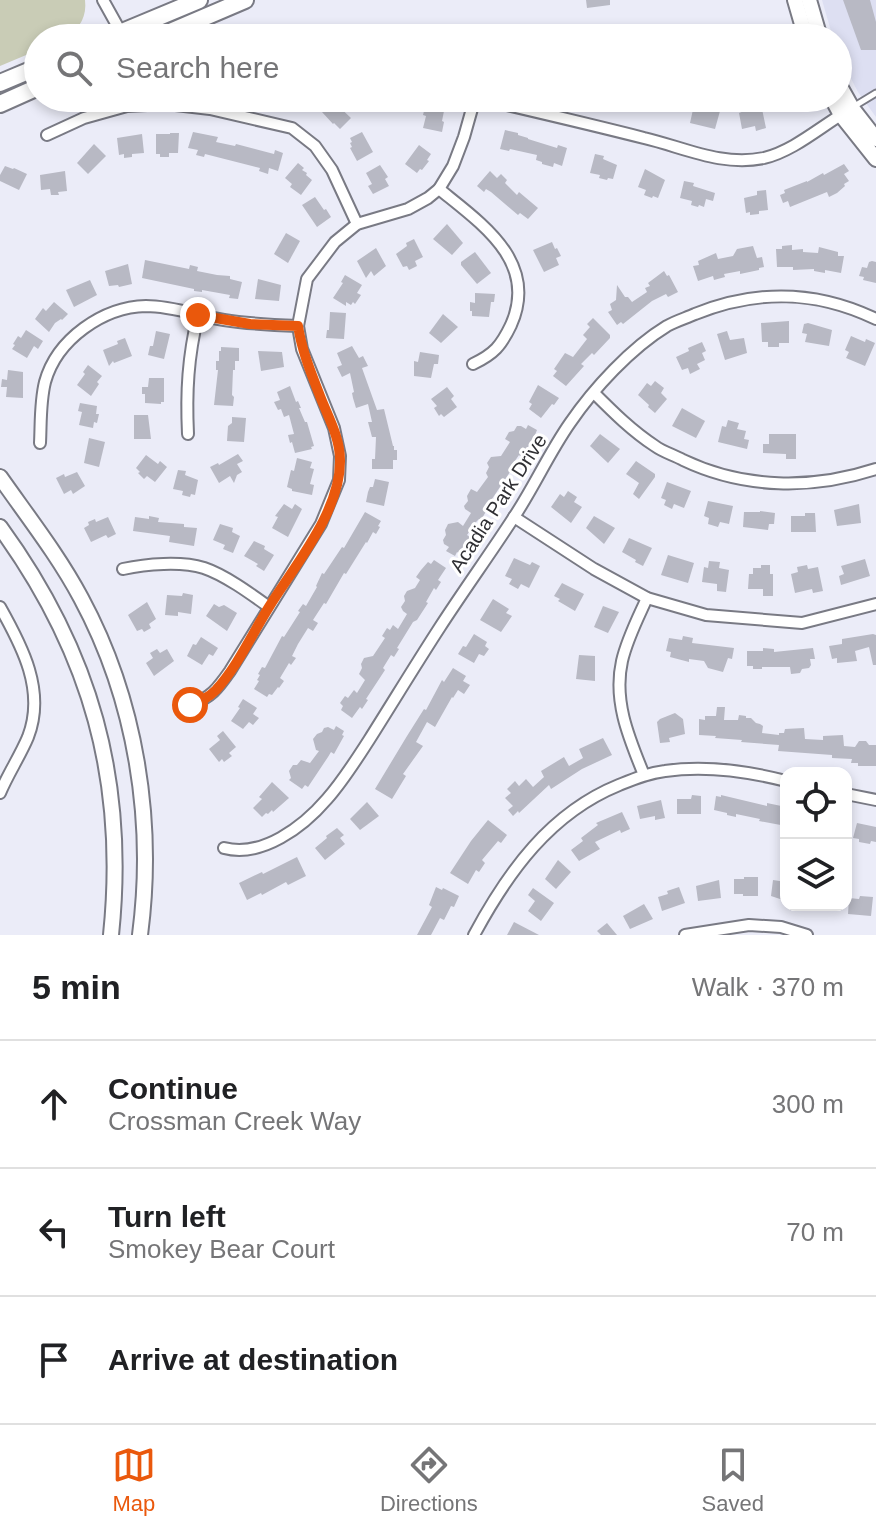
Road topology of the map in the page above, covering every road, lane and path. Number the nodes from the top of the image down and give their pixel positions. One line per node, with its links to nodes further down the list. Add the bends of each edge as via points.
1 (103, 0): 6 (street)
2 (199, 0): 7 (main road)
3 (245, 0): 8 (main road)
4 (795, 0): 9 (main road)
5 (809, 0): 10 (main road)
6 (113, 24)
7 (145, 24)
8 (189, 24)
9 (802, 24)
10 (816, 24)
11 (24, 73): 12 (main road)
12 (0, 83)
13 (24, 93): 15 (main road)
14 (876, 93): 16 (lane)
15 (0, 104)
16 (852, 108)
17 (106, 112): 24 (street)
18 (223, 112): 28 (street, via 292,128 315,146)
19 (472, 112): 27 (street)
20 (558, 112): 21 (street, via 728,159 780,152)
21 (845, 112)
22 (848, 112): 25 (main road)
23 (848, 112): 26 (main road)
24 (47, 135)
25 (876, 139)
26 (876, 159)
27 (439, 189): 28 (street, via 408,209); 32 (street, via 504,249 519,287 504,341)
28 (357, 224): 31 (street, via 335,242 307,279)
29 (198, 315): 31 (street); 34 (street, via 187,380); 35 (street, via 145,306 117,311 72,337 46,380)
30 (876, 319): 33 (street, Acadia Park Drive, via 852,307 807,297 762,296 717,305 668,325 629,355)
31 (298, 326): 44 (street, via 334,428 339,480 321,524)
32 (473, 364)
33 (594, 393): 36 (street, via 656,447 742,480 826,482); 38 (street, Acadia Park Drive)
34 (188, 434)
35 (40, 443)
36 (876, 469)
37 (0, 477): 53 (main road, via 67,574 99,634 118,687 135,752 143,820)
38 (514, 517): 41 (street); 51 (street, Acadia Park Drive, via 327,800 267,844 247,851)
39 (0, 527): 52 (main road, via 64,632 98,725 114,830)
40 (123, 569): 44 (street, via 145,564 204,568)
41 (647, 598): 42 (street, via 706,615 802,623); 46 (street, via 618,683 620,709)
42 (876, 604)
43 (0, 607): 48 (street, via 27,660 34,703 28,737)
44 (269, 607): 45 (street, via 216,689)
45 (190, 705)
46 (644, 775): 47 (street, via 711,769); 54 (street, via 599,793 539,839)
47 (780, 779)
48 (0, 793)
49 (852, 795): 50 (street)
50 (876, 800)
51 (224, 848)
52 (111, 935)
53 (140, 935)
54 (474, 935)
55 (685, 935): 56 (street, via 749,925)
56 (807, 935)

